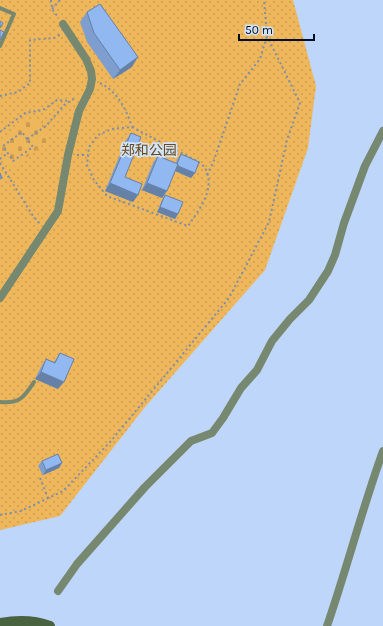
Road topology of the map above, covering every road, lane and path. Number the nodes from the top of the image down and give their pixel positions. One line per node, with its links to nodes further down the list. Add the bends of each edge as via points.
1 (51, 0): 5 (path)
2 (60, 0): 5 (path)
3 (264, 0): 7 (path)
4 (0, 8): 8 (lane, via 14,14)
5 (52, 9): 6 (path)
6 (65, 27): 9 (street, via 86,59); 11 (path, via 54,38 30,40 30,83 18,92)
7 (267, 36): 20 (path, via 260,59 240,84); 27 (path, via 300,103 286,140 269,222 229,298 111,441 63,491)
8 (0, 46)
9 (92, 79): 10 (street); 13 (path, via 108,87 115,94 125,108)
10 (90, 89): 12 (path); 21 (street, via 79,111 58,211)
11 (0, 96)
12 (70, 101): 15 (path, via 57,100 43,110 26,113); 16 (path, via 46,126)
13 (132, 127): 20 (path, via 198,161 206,169); 20 (path, via 112,129 98,135 89,148 88,165 94,180 107,196 188,226 203,204 209,184)
14 (383, 131): 29 (street, via 365,166 331,266 309,300 290,318 272,341 257,370 240,388 212,433 191,441 145,487 77,564)
15 (0, 132)
16 (27, 139): 17 (path, via 22,132 3,146); 17 (path, via 33,147 13,161)
17 (8, 153): 18 (path)
18 (0, 159)
19 (0, 163): 21 (path, via 33,216)
20 (207, 175)
21 (46, 231): 22 (street)
22 (0, 298)
23 (34, 382): 24 (lane, via 18,401)
24 (0, 402)
25 (383, 452): 32 (street)
26 (40, 478): 27 (path)
27 (48, 498): 28 (path, via 21,511)
28 (0, 514)
29 (58, 591)
30 (0, 622): 31 (street, via 34,621)
31 (50, 626)
32 (326, 626)

